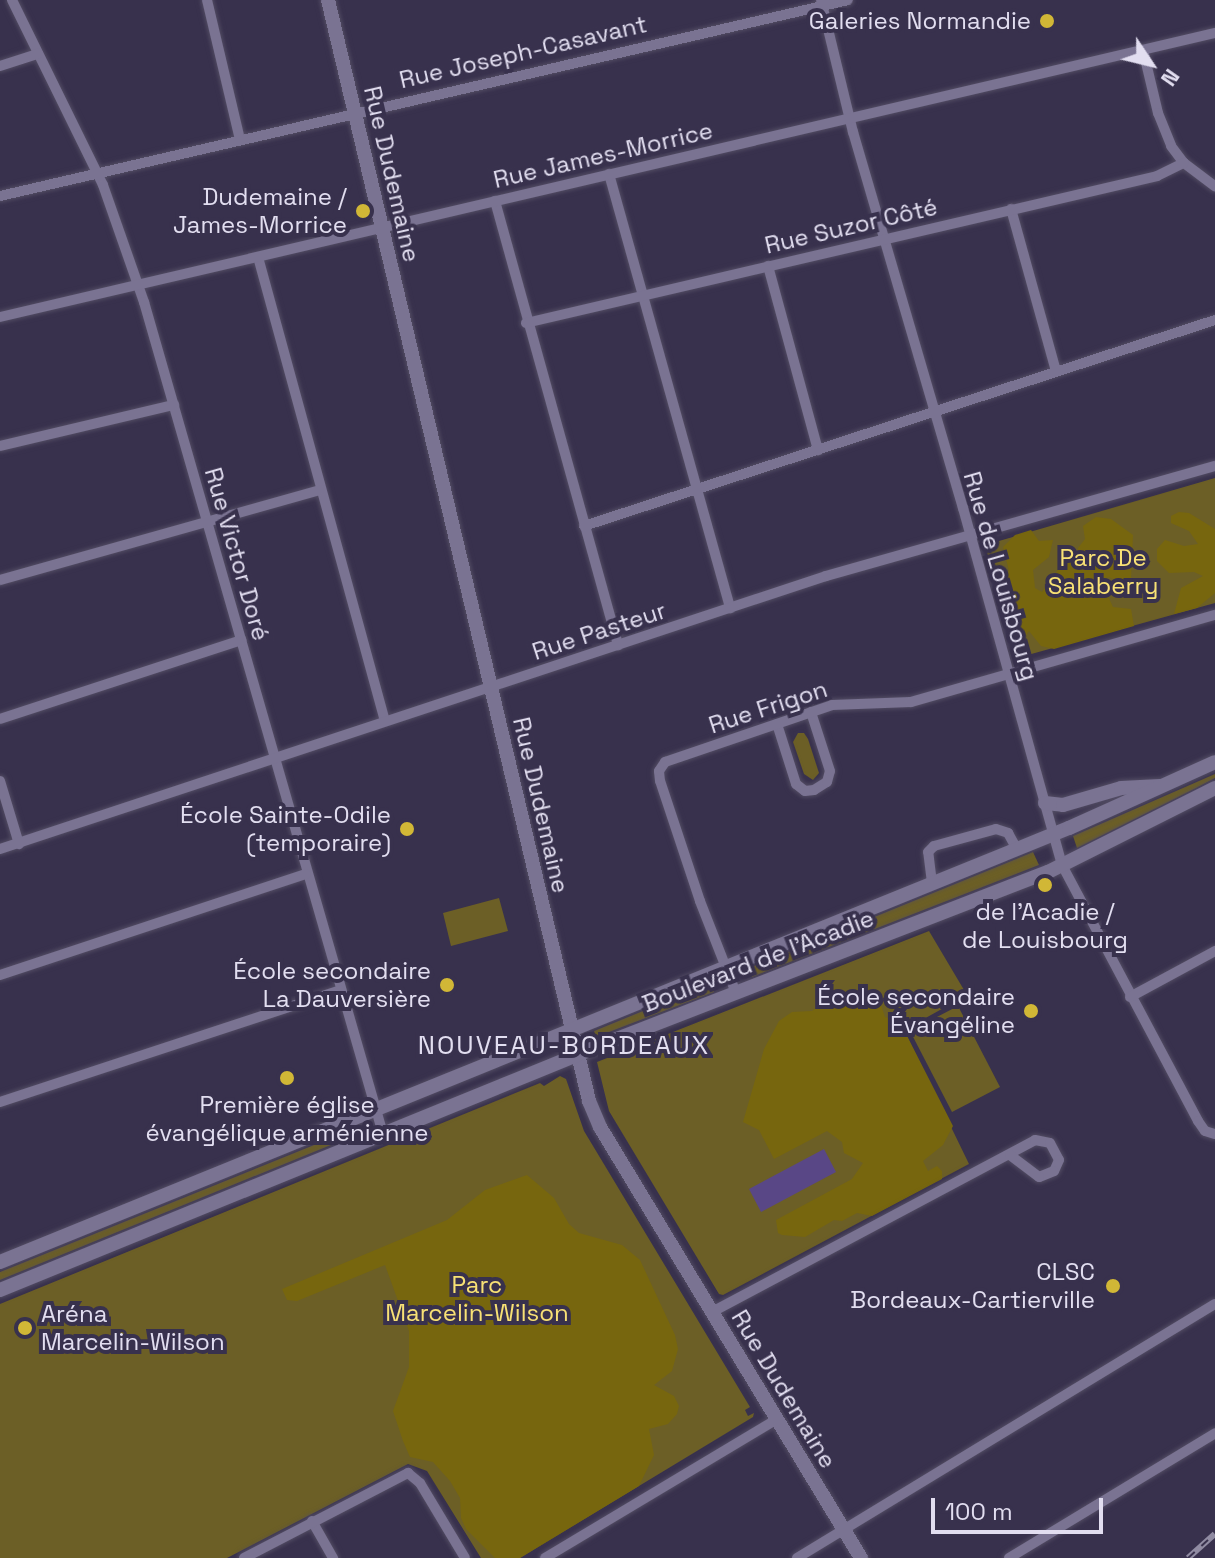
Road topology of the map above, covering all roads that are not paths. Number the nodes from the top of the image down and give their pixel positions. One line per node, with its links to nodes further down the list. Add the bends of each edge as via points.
1 (12, 0): 8 (street, Rue Victor Doré)
2 (207, 0): 12 (street)
3 (328, 0): 10 (main road, Rue Dudemaine)
4 (848, 0): 5 (street, Rue Joseph-Casavant)
5 (822, 2): 10 (street, Rue Joseph-Casavant); 11 (street, Rue de Louisbourg)
6 (1215, 33): 7 (street, Rue James-Morrice)
7 (1143, 50): 11 (street, Rue James-Morrice); 13 (street, via 1160,121)
8 (38, 54): 9 (street); 14 (street, Rue Victor Doré)
9 (0, 66)
10 (355, 111): 12 (street, Rue Joseph-Casavant); 20 (main road, Rue Dudemaine)
11 (849, 119): 15 (street, Rue James-Morrice); 21 (street, Rue de Louisbourg)
12 (240, 140): 14 (street, Rue Joseph-Casavant)
13 (1184, 163): 16 (street); 19 (street, Rue Suzor Côté, via 1157,176)
14 (98, 173): 17 (street, Rue Joseph-Casavant); 24 (street, Rue Victor Doré)
15 (609, 174): 18 (street, Rue James-Morrice); 25 (street)
16 (1215, 186)
17 (0, 196)
18 (495, 201): 20 (street, Rue James-Morrice); 28 (street)
19 (1011, 209): 21 (street, Rue Suzor Côté); 29 (street)
20 (382, 228): 22 (street, Rue James-Morrice); 46 (main road, Rue Dudemaine)
21 (884, 240): 23 (street, Rue Suzor Côté); 31 (street, Rue de Louisbourg)
22 (258, 257): 24 (street, Rue James-Morrice); 35 (street)
23 (768, 266): 25 (street, Rue Suzor Côté); 33 (street)
24 (138, 285): 26 (street, Rue James-Morrice); 30 (street, Rue Victor Doré)
25 (641, 295): 28 (street, Rue Suzor Côté); 36 (street)
26 (0, 317)
27 (1215, 320): 29 (street)
28 (526, 323): 38 (street)
29 (1056, 371): 31 (street)
30 (174, 405): 32 (street); 37 (street, Rue Victor Doré)
31 (933, 411): 33 (street); 39 (street, Rue de Louisbourg)
32 (0, 446)
33 (818, 450): 36 (street)
34 (1215, 466): 39 (street, Rue Pasteur)
35 (321, 490): 37 (street); 49 (street)
36 (696, 490): 38 (street); 41 (street)
37 (207, 523): 40 (street); 43 (street, Rue Victor Doré)
38 (584, 526): 44 (street)
39 (969, 535): 41 (street, Rue Pasteur); 45 (street, Rue de Louisbourg)
40 (0, 580)
41 (730, 608): 44 (street, Rue Pasteur)
42 (1215, 615): 45 (street, Rue Frigon)
43 (241, 640): 48 (street); 51 (street, Rue Victor Doré)
44 (618, 645): 46 (street, Rue Pasteur)
45 (1008, 674): 47 (street, Rue Frigon, via 911,702 838,704); 56 (street, Rue de Louisbourg)
46 (490, 687): 49 (street, Rue Pasteur); 70 (main road, Rue Dudemaine)
47 (811, 712): 50 (street, Rue Frigon); 50 (street, via 830,774 814,790 796,784)
48 (0, 719)
49 (385, 720): 51 (street, Rue Pasteur)
50 (777, 724): 65 (street, Rue Frigon, via 668,760 659,771)
51 (273, 758): 58 (street, Rue Pasteur); 62 (street, Rue Victor Doré)
52 (1215, 762): 54 (main road, Boulevard de l'Acadie)
53 (0, 781): 58 (street)
54 (1168, 786): 56 (main road, via 1121,788 1063,805); 57 (main road, Boulevard de l'Acadie)
55 (1215, 788): 61 (main road, Boulevard de l'Acadie)
56 (1045, 803): 57 (street, Rue de Louisbourg)
57 (1053, 834): 60 (main road, Boulevard de l'Acadie); 61 (street, Rue de Louisbourg)
58 (19, 844): 59 (street, Rue Pasteur)
59 (0, 849)
60 (1017, 849): 63 (main road, Boulevard de l'Acadie); 63 (street, via 1008,833 996,829 932,847)
61 (1062, 865): 68 (main road, Boulevard de l'Acadie); 69 (street, Rue de Louisbourg)
62 (306, 874): 66 (street); 67 (street, Rue Victor Doré)
63 (932, 883): 65 (main road, Boulevard de l'Acadie)
64 (1215, 951): 69 (street)
65 (726, 966): 68 (street, Rue Frigon); 70 (main road, Boulevard de l'Acadie)
66 (0, 975)
67 (340, 990): 72 (street); 73 (street, Rue Victor Doré)
68 (736, 993): 71 (main road, Boulevard de l'Acadie)
69 (1130, 997): 75 (street, Rue de Louisbourg, via 1200,1124)
70 (571, 1029): 71 (main road, Rue Dudemaine); 73 (main road, Boulevard de l'Acadie)
71 (577, 1056): 74 (main road, Boulevard de l'Acadie); 80 (main road, Rue Dudemaine, via 598,1123)
72 (0, 1102)
73 (374, 1111): 74 (street, Rue Victor Doré); 77 (main road, Boulevard de l'Acadie)
74 (383, 1134): 78 (main road, Boulevard de l'Acadie)
75 (1212, 1134)
76 (1010, 1155): 76 (street, via 1039,1177 1054,1171 1059,1160 1053,1145 1043,1139); 80 (street)
77 (0, 1262)
78 (0, 1290)
79 (1215, 1304): 84 (street)
80 (712, 1312): 81 (main road, Rue Dudemaine)
81 (777, 1419): 84 (main road, Rue Dudemaine); 88 (street)
82 (1215, 1433): 91 (street)
83 (312, 1521): 85 (street); 86 (street); 87 (street, via 399,1475 415,1477)
84 (844, 1530): 89 (street); 90 (main road, Rue Dudemaine)
85 (244, 1558)
86 (333, 1558)
87 (465, 1558)
88 (545, 1558)
89 (797, 1558)
90 (861, 1558)
91 (1009, 1558)

